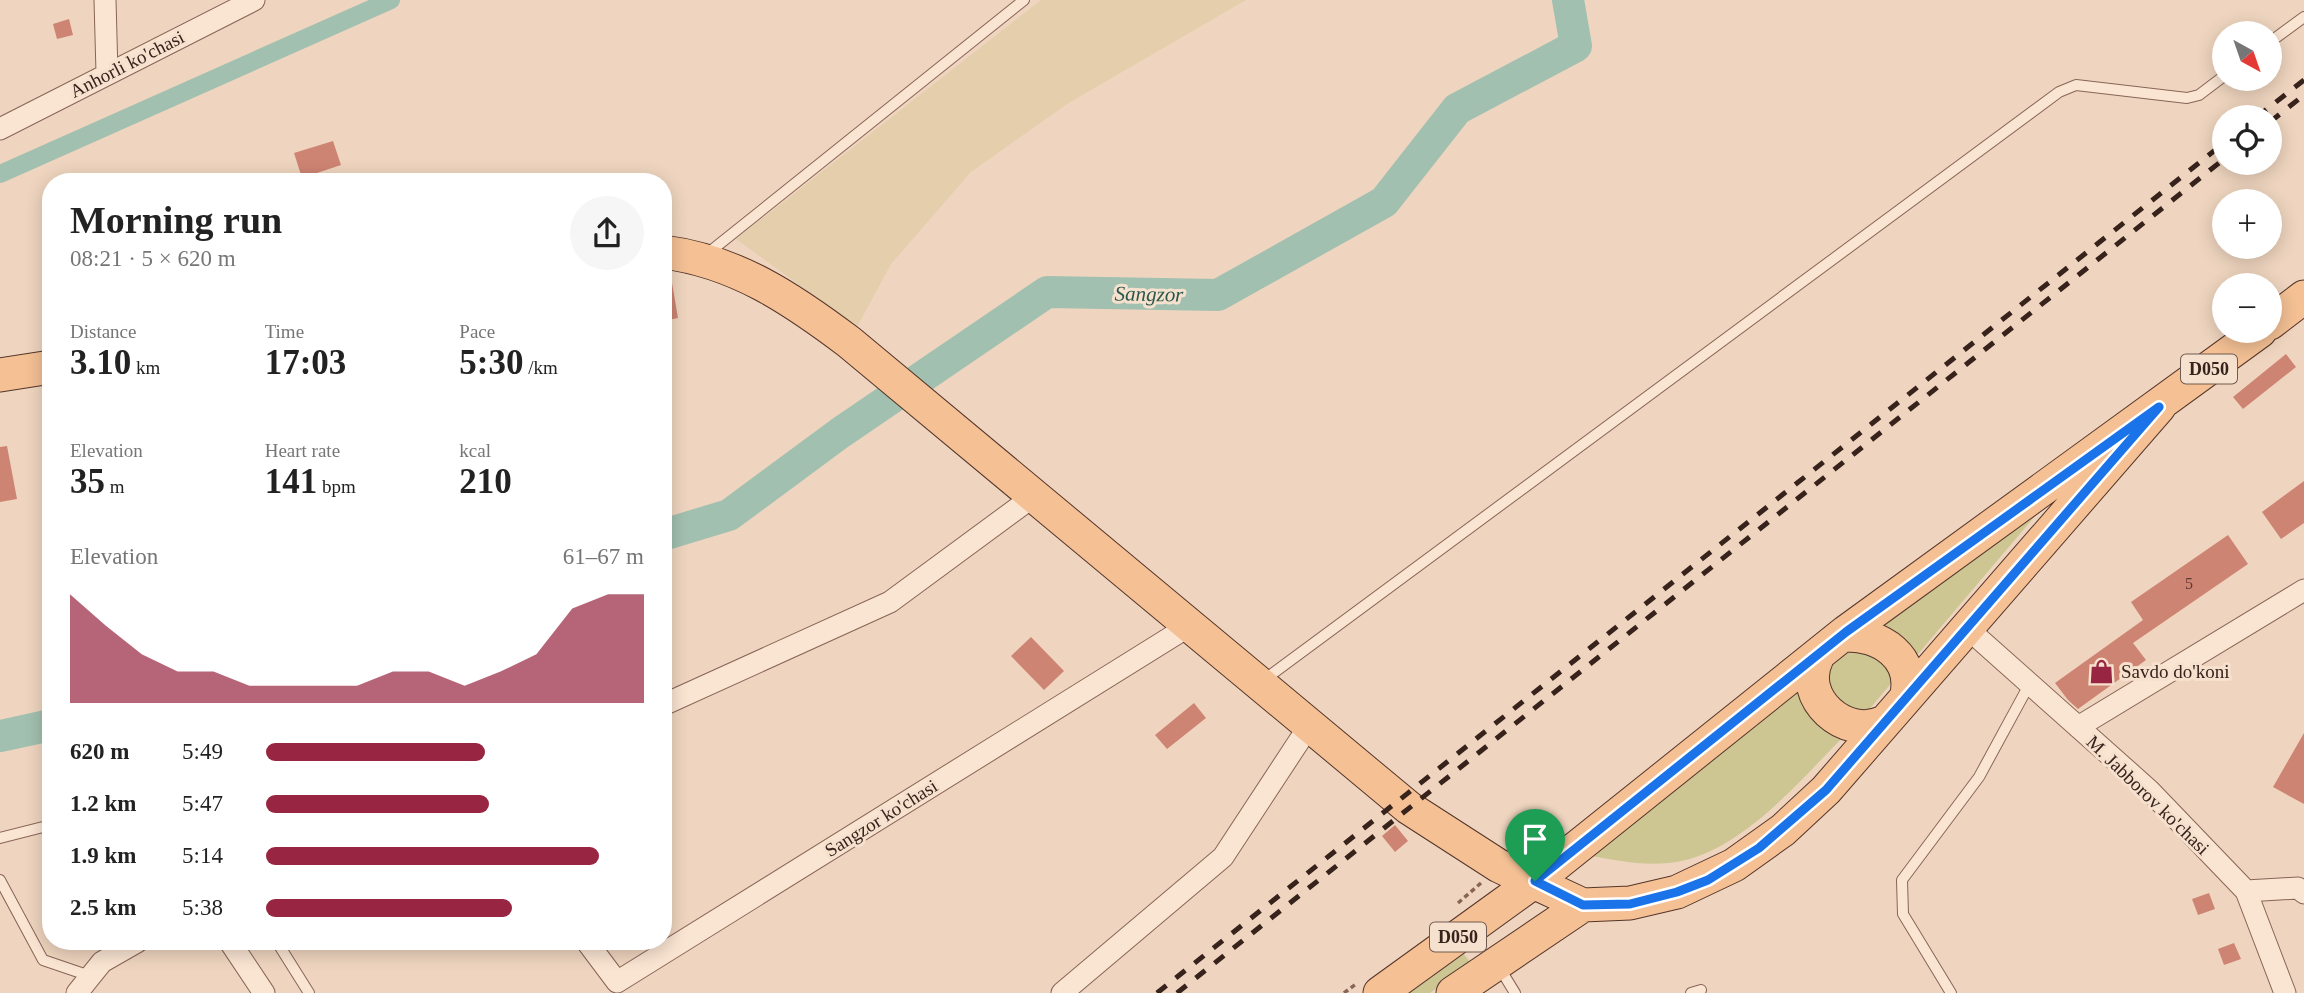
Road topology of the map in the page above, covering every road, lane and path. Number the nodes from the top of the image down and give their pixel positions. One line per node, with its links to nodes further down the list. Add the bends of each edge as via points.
1 (105, 0): 6 (street)
2 (254, 0): 6 (street, Anhorli ko'chasi)
3 (1024, 0): 10 (lane)
4 (2304, 17): 5 (lane)
5 (2282, 33)
6 (107, 74): 8 (street, Anhorli ko'chasi)
7 (2212, 85): 23 (lane, via 2188,98 2077,85 2059,92)
8 (0, 129)
9 (672, 253): 10 (main road)
10 (702, 258): 17 (main road, via 793,300)
11 (2304, 297): 12 (main road)
12 (2282, 314)
13 (2244, 343): 16 (main road, D050)
14 (42, 368): 15 (main road)
15 (0, 375)
16 (2159, 407): 20 (main road, D050); 21 (main road, D050)
17 (1034, 496): 19 (main road); 25 (street, via 890,602)
18 (2304, 590): 28 (street)
19 (1189, 626): 23 (main road); 36 (street, Sangzor ko'chasi)
20 (1967, 628): 24 (street, M. Jabborov ko'chasi); 26 (main road, D050)
21 (1844, 635): 22 (main road, D050); 26 (main road, via 1879,639 1896,654 1910,680)
22 (1817, 658): 26 (main road, via 1811,681 1816,695 1836,719 1860,729 1872,728); 32 (main road, D050)
23 (1259, 684): 27 (main road)
24 (2029, 685): 28 (street, M. Jabborov ko'chasi); 50 (lane, via 1979,777 1902,880 1903,914)
25 (672, 701)
26 (1895, 710): 35 (main road, D050, via 1826,790 1783,830 1734,865 1708,880 1654,898 1630,904)
27 (1309, 726): 32 (main road, via 1409,808 1499,866); 46 (street, via 1223,857)
28 (2078, 727): 34 (street, M. Jabborov ko'chasi, via 2149,790)
29 (42, 827): 30 (lane)
30 (0, 838)
31 (0, 880): 43 (lane, via 43,960)
32 (1535, 881): 35 (main road, D050); 47 (main road, D050)
33 (2302, 887): 34 (street)
34 (2246, 891): 51 (street, M. Jabborov ko'chasi)
35 (1583, 905): 42 (main road, D050)
36 (672, 948)
37 (123, 950): 43 (street, via 102,962)
38 (234, 950): 44 (street)
39 (282, 950): 45 (lane)
40 (593, 950): 41 (street, Sangzor ko'chasi, via 618,982)
41 (669, 950)
42 (1496, 962): 48 (main road, D050); 49 (lane)
43 (83, 984)
44 (264, 993)
45 (309, 993)
46 (1062, 993)
47 (1380, 993)
48 (1453, 993)
49 (1515, 993)
50 (1951, 993)
51 (2285, 993)

